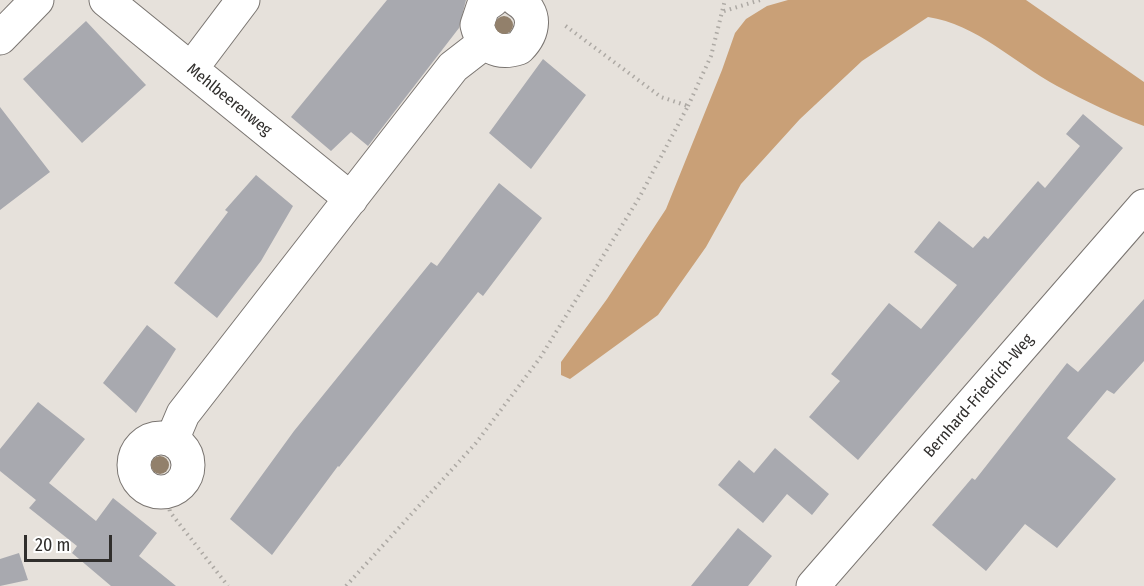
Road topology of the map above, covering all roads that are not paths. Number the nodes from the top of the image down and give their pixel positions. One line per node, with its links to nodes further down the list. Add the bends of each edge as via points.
1 (38, 0): 6 (street)
2 (106, 0): 8 (street, Mehlbeerenweg)
3 (243, 0): 8 (street)
4 (493, 0): 7 (street, via 479,16 479,34)
5 (524, 9): 7 (street, via 530,34 519,48 501,51)
6 (0, 38)
7 (484, 43): 9 (street, via 453,67)
8 (191, 69): 9 (street, Mehlbeerenweg)
9 (351, 199): 11 (street, via 183,414 172,440 185,451 189,467 182,483)
10 (1144, 206): 12 (street, Bernhard-Friedrich-Weg)
11 (166, 492)
12 (813, 586)

